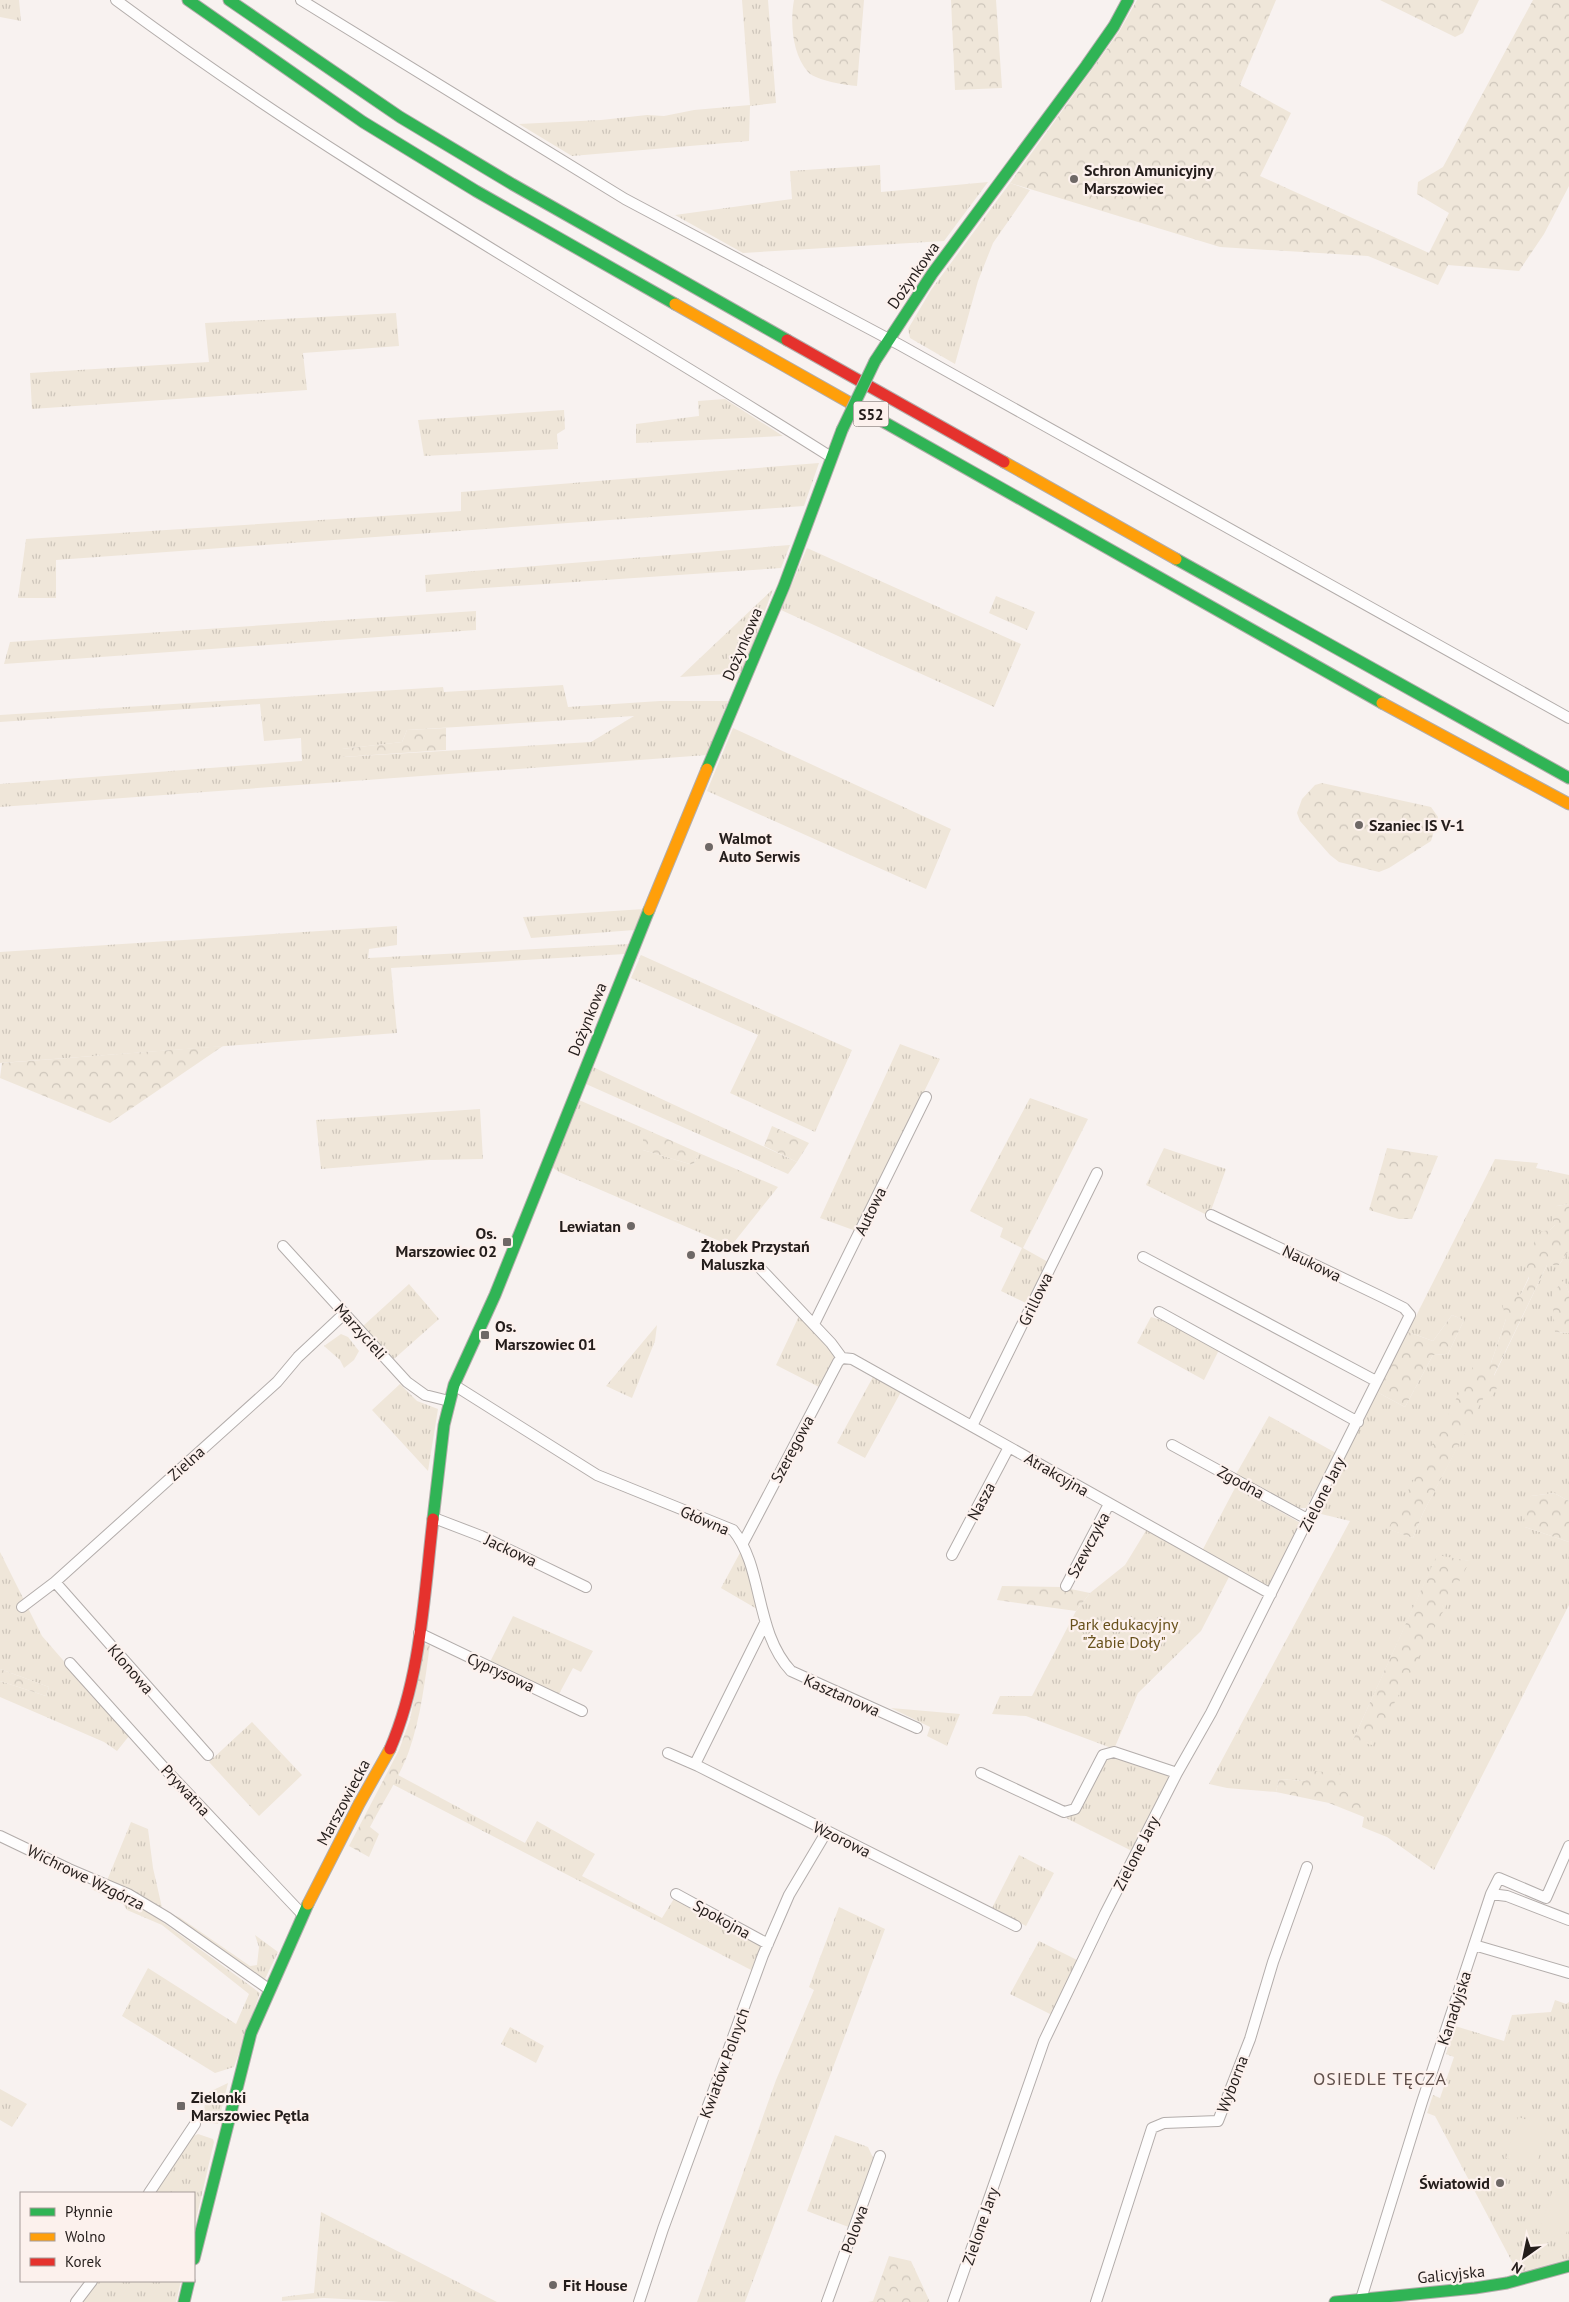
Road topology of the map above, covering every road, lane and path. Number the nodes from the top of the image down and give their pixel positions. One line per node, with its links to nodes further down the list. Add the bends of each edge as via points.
1 (116, 0): 7 (street, via 352,161)
2 (188, 0): 10 (main road, S52, via 363,122 476,191 1422,726)
3 (228, 0): 9 (main road, S52, via 400,117 512,184)
4 (301, 0): 6 (street, via 625,200)
5 (1128, 0): 6 (main road, Dożynkowa, via 1086,66 932,274)
6 (888, 339): 7 (main road, Dożynkowa, bridge); 8 (street)
7 (831, 457): 21 (main road, Dożynkowa, via 781,594)
8 (1569, 718)
9 (1569, 778)
10 (1569, 804)
11 (926, 1097): 20 (street, Autowa)
12 (1098, 1173): 27 (street, Grillowa)
13 (1211, 1215): 19 (street, Naukowa, via 1404,1308)
14 (283, 1246): 18 (street, Marzycieli)
15 (1143, 1258): 23 (street)
16 (761, 1269): 20 (street)
17 (1158, 1312): 26 (street)
18 (345, 1313): 25 (street, Marzycieli, via 407,1382 425,1395); 35 (street, Zielna, via 298,1357 277,1382)
19 (1410, 1315): 23 (street, Zielone Jary)
20 (814, 1324): 22 (street)
21 (471, 1348): 24 (main road, Marszowiecka)
22 (842, 1358): 27 (street, Atrakcyjna, via 852,1359); 33 (street, Szeregowa)
23 (1376, 1381): 26 (street, Zielone Jary)
24 (454, 1385): 25 (main road, Marszowiecka); 33 (street, Główna, via 597,1475 733,1530)
25 (449, 1401): 31 (main road, Marszowiecka)
26 (1358, 1422): 32 (street, Zielone Jary)
27 (972, 1426): 29 (street, Atrakcyjna)
28 (1172, 1445): 32 (street, Zgodna)
29 (1009, 1447): 30 (street, Atrakcyjna); 34 (street, Nasza)
30 (1109, 1504): 36 (street, Szewczyka); 38 (street, Atrakcyjna)
31 (434, 1518): 37 (street, Jackowa, via 481,1536); 41 (main road, Marszowiecka)
32 (1309, 1520): 38 (street, Zielone Jary)
33 (743, 1543): 40 (street, Główna)
34 (952, 1555)
35 (55, 1582): 39 (street, Zielna); 46 (street, Klonowa)
36 (1066, 1586)
37 (586, 1587)
38 (1270, 1594): 49 (street, Zielone Jary)
39 (22, 1607)
40 (765, 1623): 44 (street, Kasztanowa, via 777,1655 791,1671); 47 (street)
41 (419, 1633): 43 (street, Cyprysowa); 56 (main road, Marszowiecka, via 416,1662 402,1721)
42 (70, 1663): 56 (street, Prywatna)
43 (582, 1711)
44 (917, 1728)
45 (668, 1753): 47 (street, Wzorowa)
46 (208, 1756)
47 (695, 1764): 50 (street, Wzorowa)
48 (981, 1773): 49 (street, via 1064,1812 1075,1809 1103,1755 1114,1752)
49 (1177, 1773): 75 (street, Zielone Jary, via 1044,2041)
50 (827, 1832): 58 (street, Wzorowa); 59 (street, Kwiatów Polnych, via 789,1895)
51 (0, 1836): 62 (street, Wichrowe Wzgórza, via 128,1894 168,1918)
52 (1569, 1846): 55 (street, Kanadyjska, via 1546,1898 1499,1878)
53 (1307, 1867): 76 (street, Wyborna, via 1250,2039 1218,2120 1164,2123 1152,2128)
54 (676, 1894): 59 (street, Spokojna)
55 (1491, 1894): 57 (street, via 1507,1896); 60 (street, Kanadyjska)
56 (303, 1915): 62 (main road, Marszowiecka)
57 (1569, 1920)
58 (1016, 1926)
59 (768, 1944): 73 (street, Kwiatów Polnych)
60 (1474, 1944): 61 (street); 70 (street, Kanadyjska)
61 (1569, 1973)
62 (270, 1990): 66 (main road, Marszowiecka, via 251,2032)
63 (195, 2124): 65 (street)
64 (880, 2156): 74 (street, Polowa)
65 (150, 2192)
66 (195, 2255)
67 (1569, 2266): 70 (main road, Galicyjska, via 1507,2283)
68 (91, 2282): 71 (street)
69 (188, 2282): 72 (main road)
70 (1361, 2299): 77 (main road, Galicyjska)
71 (76, 2302)
72 (184, 2302)
73 (639, 2302)
74 (827, 2302)
75 (953, 2302)
76 (1096, 2302)
77 (1335, 2302)

